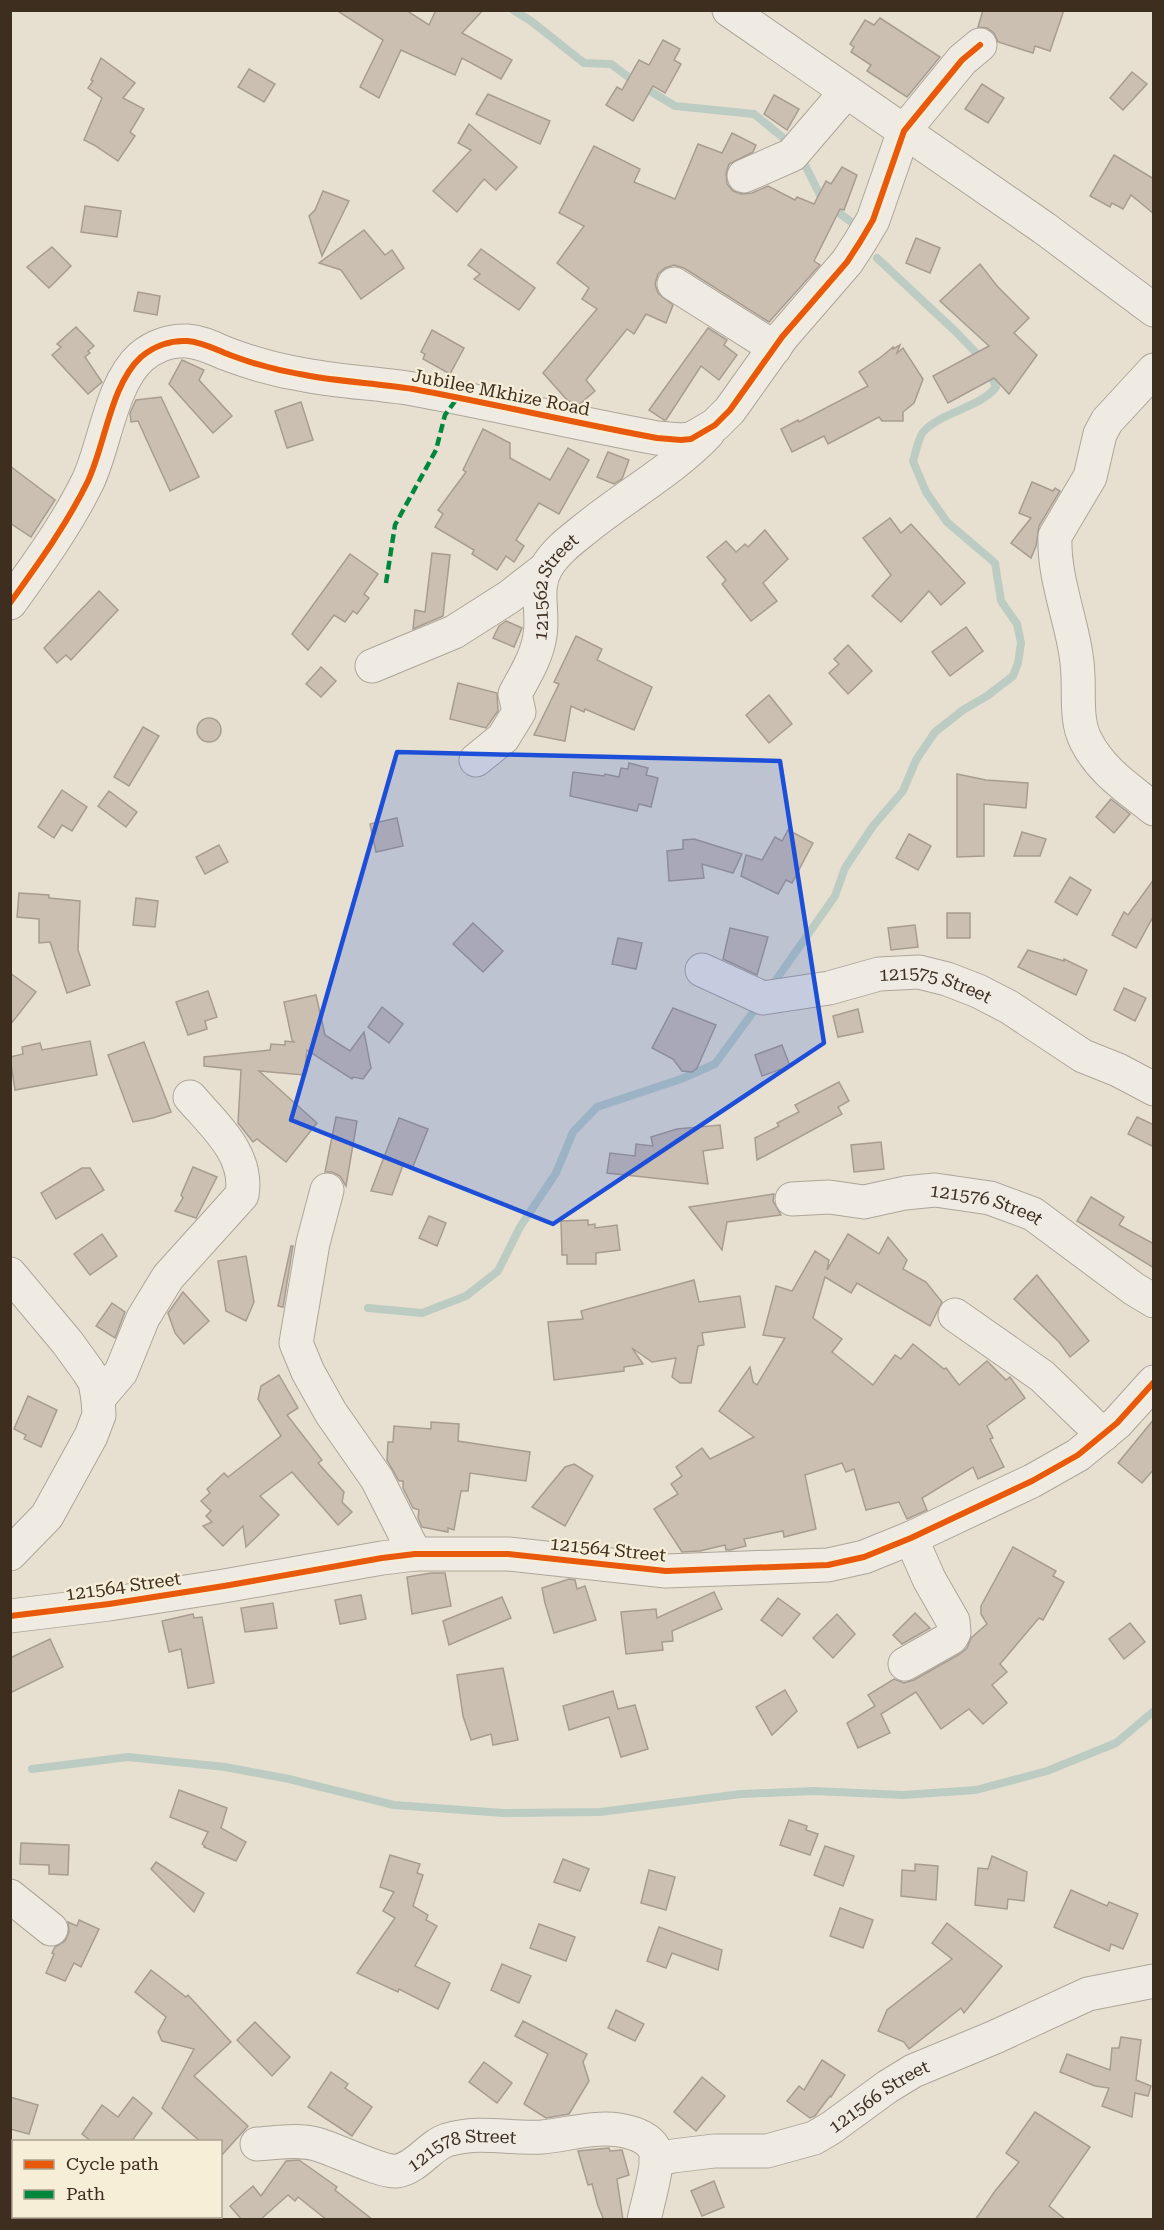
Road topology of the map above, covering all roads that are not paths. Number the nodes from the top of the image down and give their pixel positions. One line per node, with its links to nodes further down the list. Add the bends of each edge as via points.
1 (729, 10): 3 (street)
2 (980, 45): 4 (street, via 962,60)
3 (846, 92): 4 (street); 5 (street, via 792,155)
4 (904, 131): 7 (street); 8 (street, Jubilee Mkhize Road, via 873,220 860,242)
5 (744, 176)
6 (674, 284): 8 (street)
7 (1154, 310)
8 (775, 348): 10 (street, Jubilee Mkhize Road)
9 (1154, 370): 15 (street, via 1100,434 1090,477 1055,536 1054,545 1077,661 1079,724 1085,740 1101,765)
10 (715, 425): 11 (street, 121562 Street, via 687,455 577,535); 12 (street, Jubilee Mkhize Road, via 692,439 657,438 497,404 302,375 266,367 204,344 169,343 155,347 130,369 89,479)
11 (545, 569): 13 (street, via 454,632); 14 (street, 121562 Street, via 539,597 540,636 533,661 515,694 519,712 503,738)
12 (10, 603)
13 (372, 666)
14 (476, 760)
15 (1154, 809)
16 (702, 970): 17 (street, 121575 Street, via 763,998 829,988 879,974 919,972 947,978 1009,1007 1083,1056)
17 (1154, 1089)
18 (190, 1097): 25 (street, via 234,1151 243,1174 242,1195 168,1277 143,1318 121,1372)
19 (327, 1190): 29 (street, via 313,1243 296,1343 331,1413 377,1479)
20 (792, 1199): 22 (street, 121576 Street, via 829,1197 864,1202 935,1190 990,1198 1033,1214)
21 (10, 1274): 25 (street, via 88,1371)
22 (1154, 1301)
23 (955, 1315): 26 (street, via 1042,1376)
24 (1154, 1382): 26 (street, 121564 Street)
25 (98, 1399): 28 (street, via 99,1415 69,1480 47,1516)
26 (1103, 1435): 27 (street, 121564 Street, via 1078,1455 1032,1481)
27 (911, 1538): 29 (street, 121564 Street, via 864,1557 828,1565 775,1568 666,1571 508,1554); 31 (street, via 953,1621 954,1633)
28 (10, 1554)
29 (415, 1554): 30 (street, 121564 Street, via 109,1604)
30 (10, 1616)
31 (905, 1664)
32 (10, 1896): 33 (street)
33 (51, 1929)
34 (1154, 1981): 36 (street, 121566 Street, via 1088,1994 914,2071 814,2138 767,2151 714,2151)
35 (257, 2144): 36 (street, 121578 Street, via 314,2143 386,2171 398,2171 441,2143 473,2134 538,2137 615,2129 651,2144)
36 (656, 2160): 37 (street)
37 (644, 2220)

